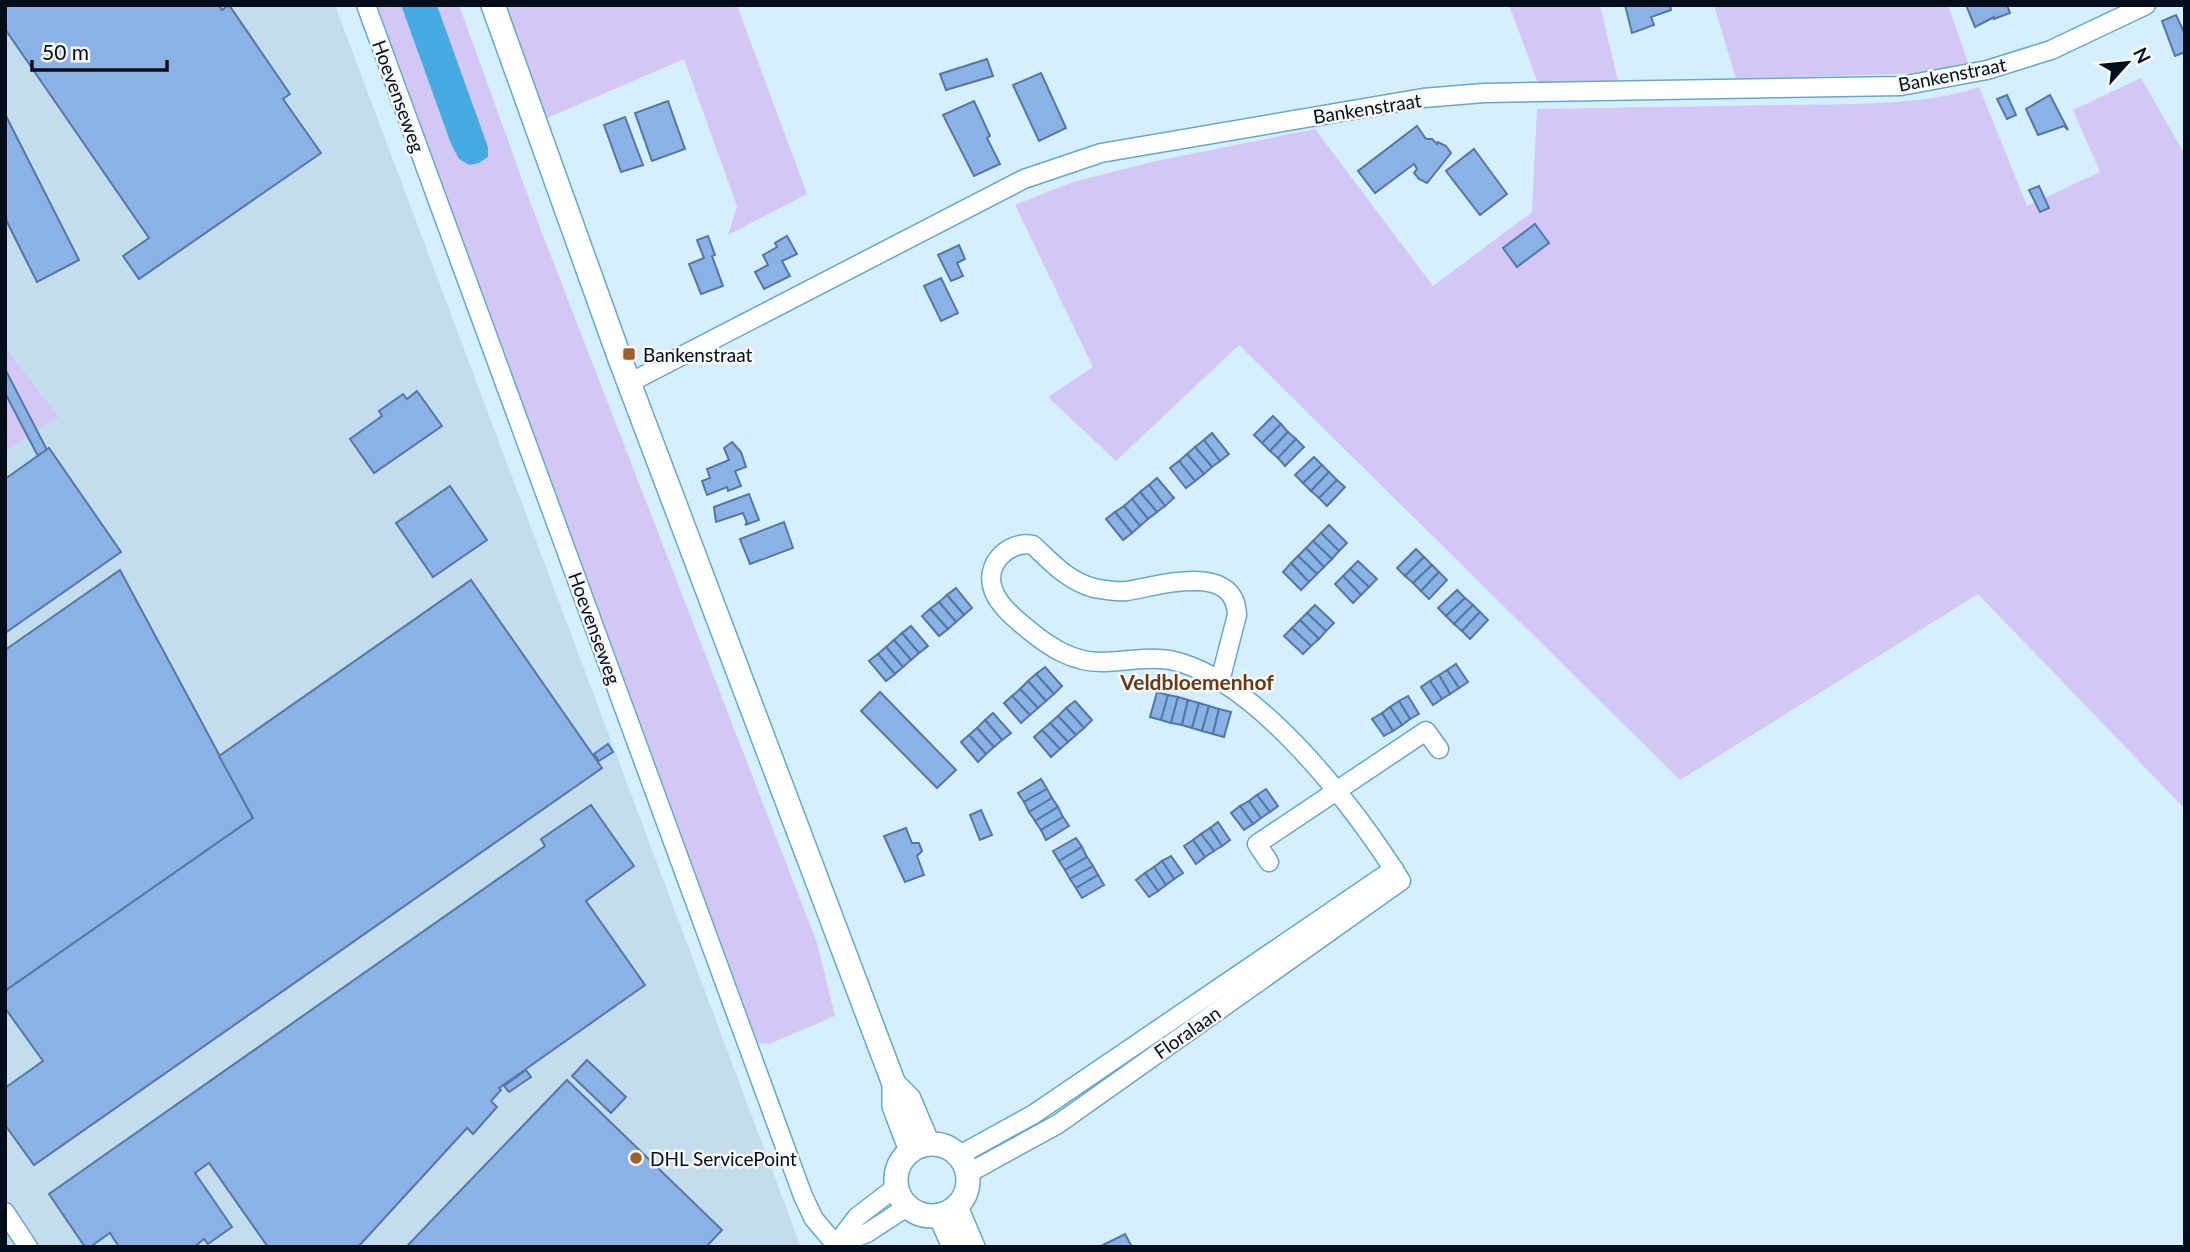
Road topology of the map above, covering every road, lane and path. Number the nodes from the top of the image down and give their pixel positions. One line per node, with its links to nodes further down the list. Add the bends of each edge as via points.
1 (366, 5): 14 (street, Hoevenseweg, via 803,1196)
2 (493, 5): 4 (main road)
3 (2146, 5): 4 (street, Bankenstraat, via 2050,50 1987,70 1901,86 1423,98 1101,153 1024,179)
4 (629, 383): 9 (main road, via 894,1084 909,1099)
5 (1220, 681): 5 (street, via 1237,615 1237,604 1222,587 1184,580 1125,591 1095,588 1065,575 1026,544 1002,553 995,565 993,591 1003,607 1059,652 1101,662 1173,661); 7 (street, via 1284,734)
6 (1438, 749): 7 (street, via 1426,730)
7 (1335, 790): 8 (street, via 1257,844); 10 (street, Floralaan, via 1397,875 1058,1124)
8 (1269, 862)
9 (920, 1148): 10 (main road, via 945,1147); 11 (main road, via 898,1167)
10 (963, 1165): 12 (main road, via 966,1192)
11 (902, 1197): 12 (main road, via 917,1213 928,1216); 14 (street, via 857,1217)
12 (948, 1211): 16 (main road); 17 (main road)
13 (5, 1212): 15 (street)
14 (835, 1246)
15 (28, 1247)
16 (954, 1247)
17 (973, 1247)

